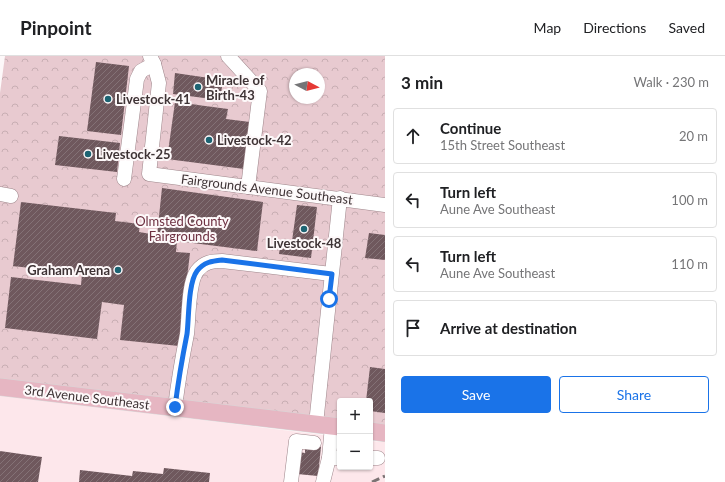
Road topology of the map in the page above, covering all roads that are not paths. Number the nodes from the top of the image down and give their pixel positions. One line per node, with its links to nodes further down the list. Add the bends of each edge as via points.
1 (228, 56): 4 (street, via 260,91)
2 (152, 60): 3 (street, via 137,79); 4 (street, Fairgrounds Avenue Southeast, via 158,75 158,90 149,174)
3 (124, 179)
4 (248, 186): 5 (street, Fairgrounds Avenue Southeast)
5 (340, 198): 6 (street, Fairgrounds Avenue Southeast); 7 (street)
6 (385, 205)
7 (332, 274): 9 (street, via 222,260 208,262 202,266 192,284); 10 (street)
8 (0, 387): 9 (main road, 3rd Avenue Southeast)
9 (175, 407): 10 (main road, 3rd Avenue Southeast)
10 (329, 426): 14 (street)
11 (373, 431): 12 (main road)
12 (385, 433)
13 (314, 443): 15 (street, via 296,441)
14 (334, 458): 16 (street)
15 (291, 482)
16 (323, 482)

